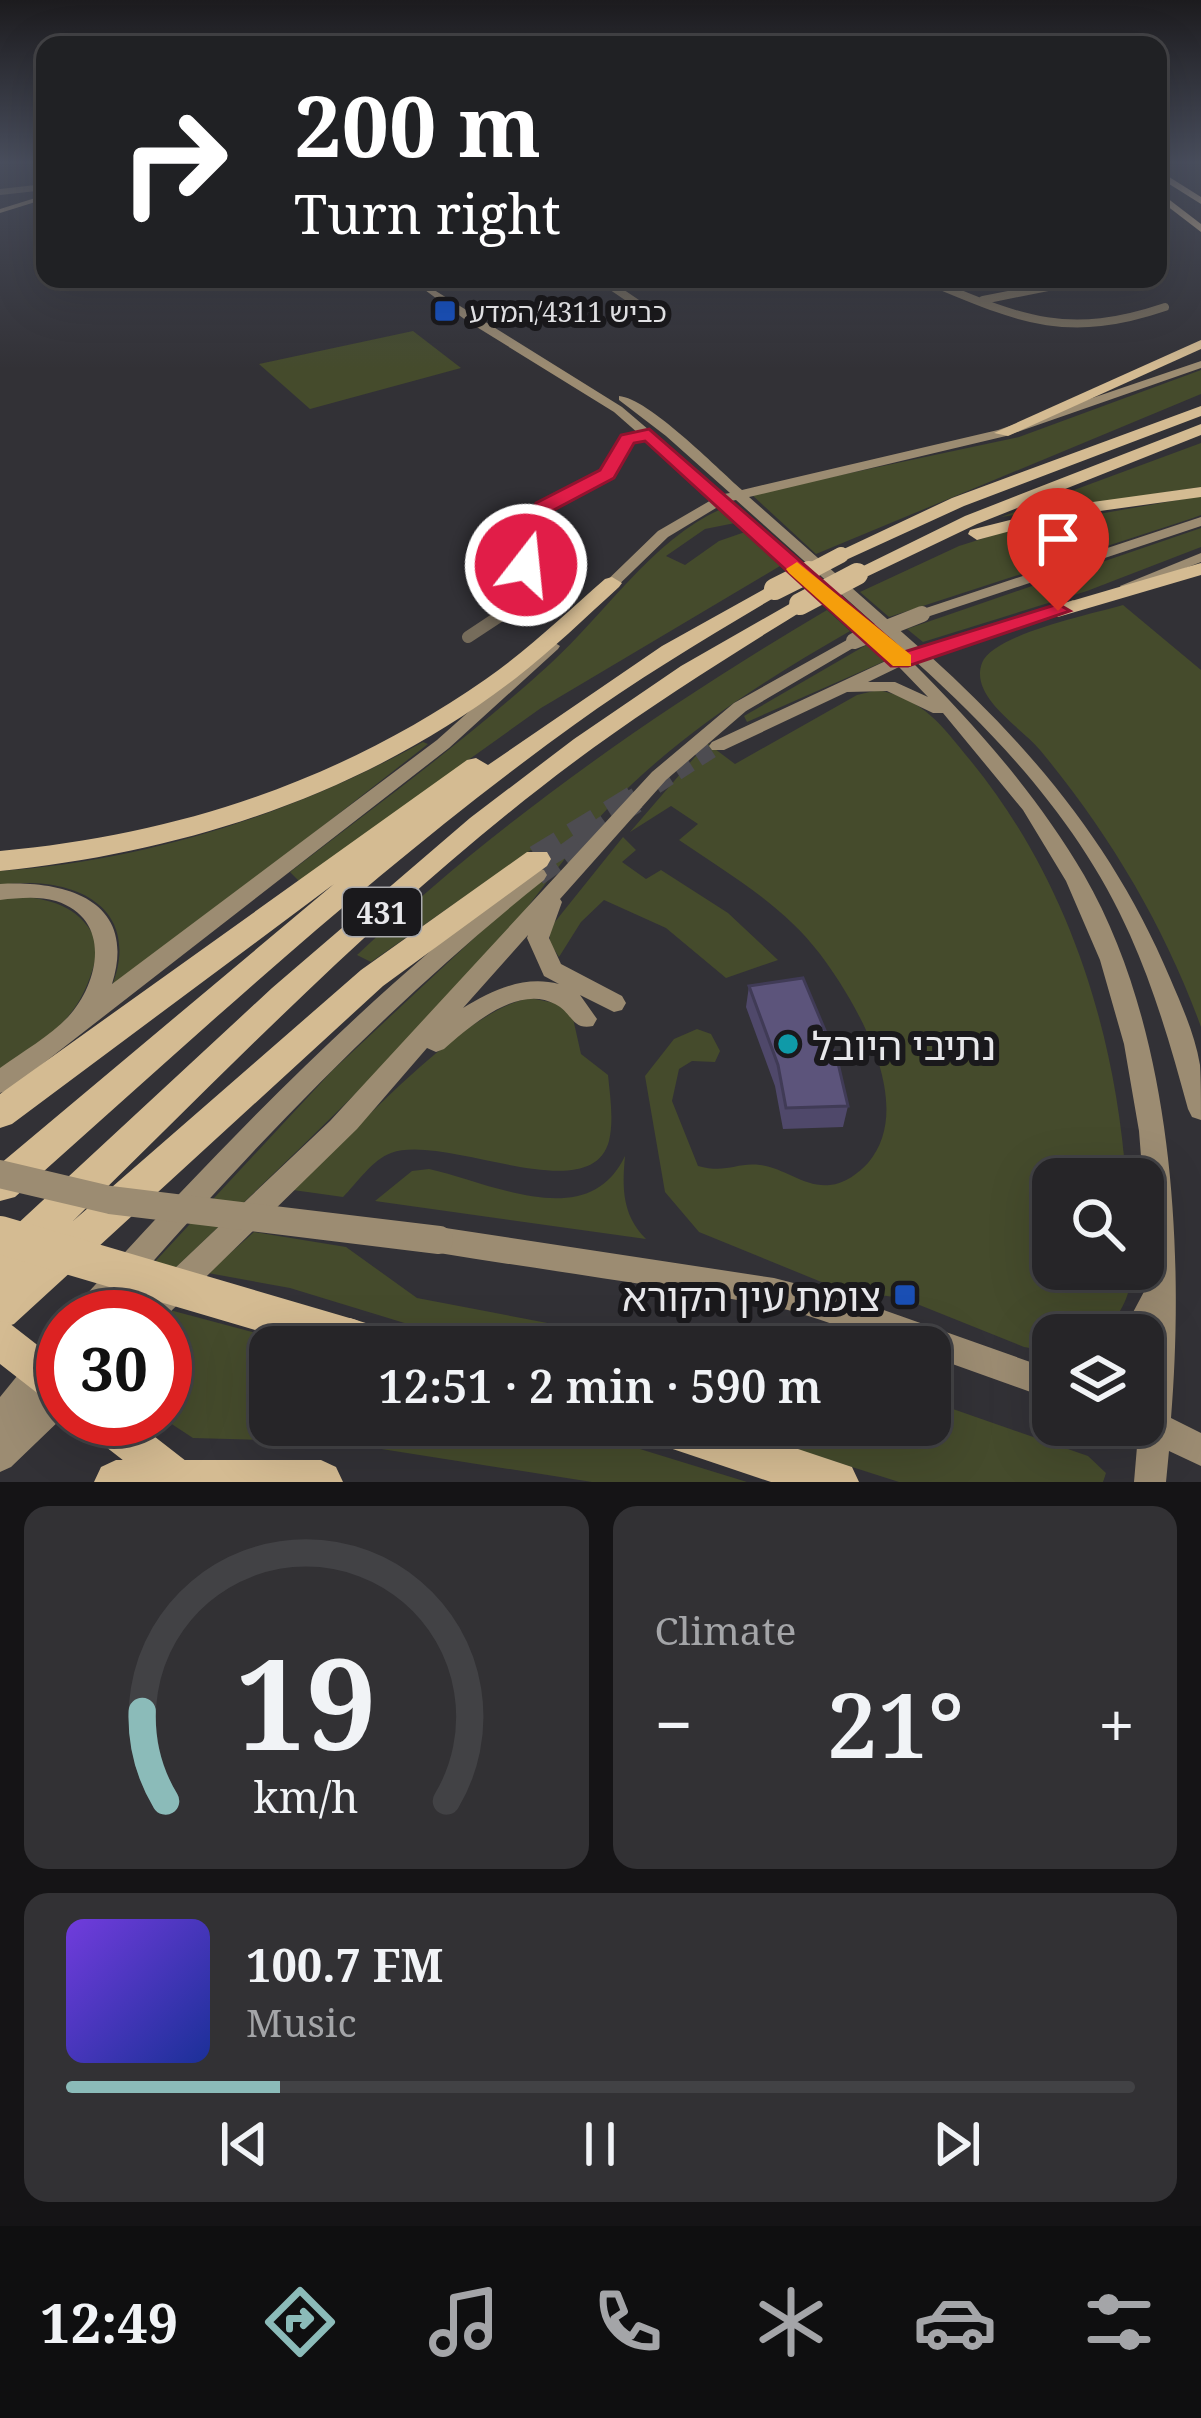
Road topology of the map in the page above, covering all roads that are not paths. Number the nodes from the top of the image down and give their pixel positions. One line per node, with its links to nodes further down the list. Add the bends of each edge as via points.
1 (435, 288): 17 (main road, via 496,338)
2 (438, 288): 7 (main road)
3 (454, 288): 7 (main road)
4 (614, 288): 10 (street)
5 (947, 288): 8 (street)
6 (1044, 288): 8 (street)
7 (454, 298): 18 (main road, via 633,405)
8 (980, 301): 9 (street, via 1039,325 1096,329)
9 (1165, 307)
10 (657, 317)
11 (1201, 344): 16 (highway)
12 (1201, 364): 16 (main road)
13 (1201, 398): 21 (highway)
14 (1201, 411): 21 (highway, 431)
15 (1201, 432): 28 (highway, 431, via 971,520)
16 (1002, 433): 20 (main road)
17 (649, 434): 19 (main road); 34 (street, via 627,439 607,474 543,508 515,606)
18 (703, 464): 20 (main road, via 748,479); 23 (main road)
19 (684, 467): 23 (main road); 25 (main road, via 701,497)
20 (842, 470): 23 (main road)
21 (988, 491): 30 (highway, 431, bridge, via 841,556)
22 (1201, 492): 28 (highway, via 1006,524)
23 (730, 496): 25 (main road); 35 (main road)
24 (1201, 521): 39 (main road, bridge, via 854,641 713,727)
25 (674, 526): 29 (main road)
26 (1201, 557): 31 (main road)
27 (1201, 569): 31 (highway)
28 (860, 576): 30 (highway, 431, bridge)
29 (612, 583): 40 (highway, via 472,700 338,774 167,834); 45 (main road, via 482,712)
30 (795, 597): 32 (highway, 431); 54 (highway, 431, via 529,782)
31 (1058, 611): 33 (main road)
32 (715, 623): 48 (highway, via 477,765); 52 (highway, 431, via 472,788)
33 (988, 634): 35 (main road); 37 (main road, via 964,646 951,666)
34 (468, 637)
35 (909, 658): 36 (main road); 37 (main road)
36 (791, 708): 37 (main road, via 883,685); 38 (main road)
37 (974, 720): 47 (main road, via 1068,808 1126,899 1177,1023); 50 (main road, via 1048,834 1106,948 1143,1082)
38 (718, 746)
39 (585, 855): 43 (main road, via 538,938 552,970); 49 (main road)
40 (0, 861)
41 (537, 867): 55 (main road, bridge, via 361,1026); 57 (highway, via 372,978)
42 (0, 892): 45 (main road, via 70,898 106,929 107,975)
43 (614, 1003)
44 (585, 1019): 49 (main road, via 554,994 499,997 456,1024)
45 (56, 1043): 46 (main road)
46 (0, 1082)
47 (1201, 1108)
48 (0, 1113)
49 (340, 1128): 56 (main road)
50 (1150, 1158)
51 (0, 1174): 61 (main road, bridge, via 110,1200 773,1292)
52 (0, 1187)
53 (0, 1235): 58 (highway, bridge)
54 (0, 1266)
55 (109, 1290)
56 (172, 1290)
57 (0, 1310)
58 (311, 1326)
59 (0, 1340): 60 (highway, bridge)
60 (36, 1370)
61 (1032, 1375)
62 (36, 1377): 64 (main road)
63 (36, 1419): 70 (main road)
64 (0, 1421)
65 (1164, 1430): 69 (main road)
66 (136, 1446): 72 (highway, bridge)
67 (726, 1446): 74 (highway)
68 (1150, 1446): 75 (main road)
69 (1201, 1450)
70 (0, 1456)
71 (116, 1482): 73 (highway)
72 (182, 1482)
73 (320, 1482)
74 (837, 1482)
75 (1150, 1482)

